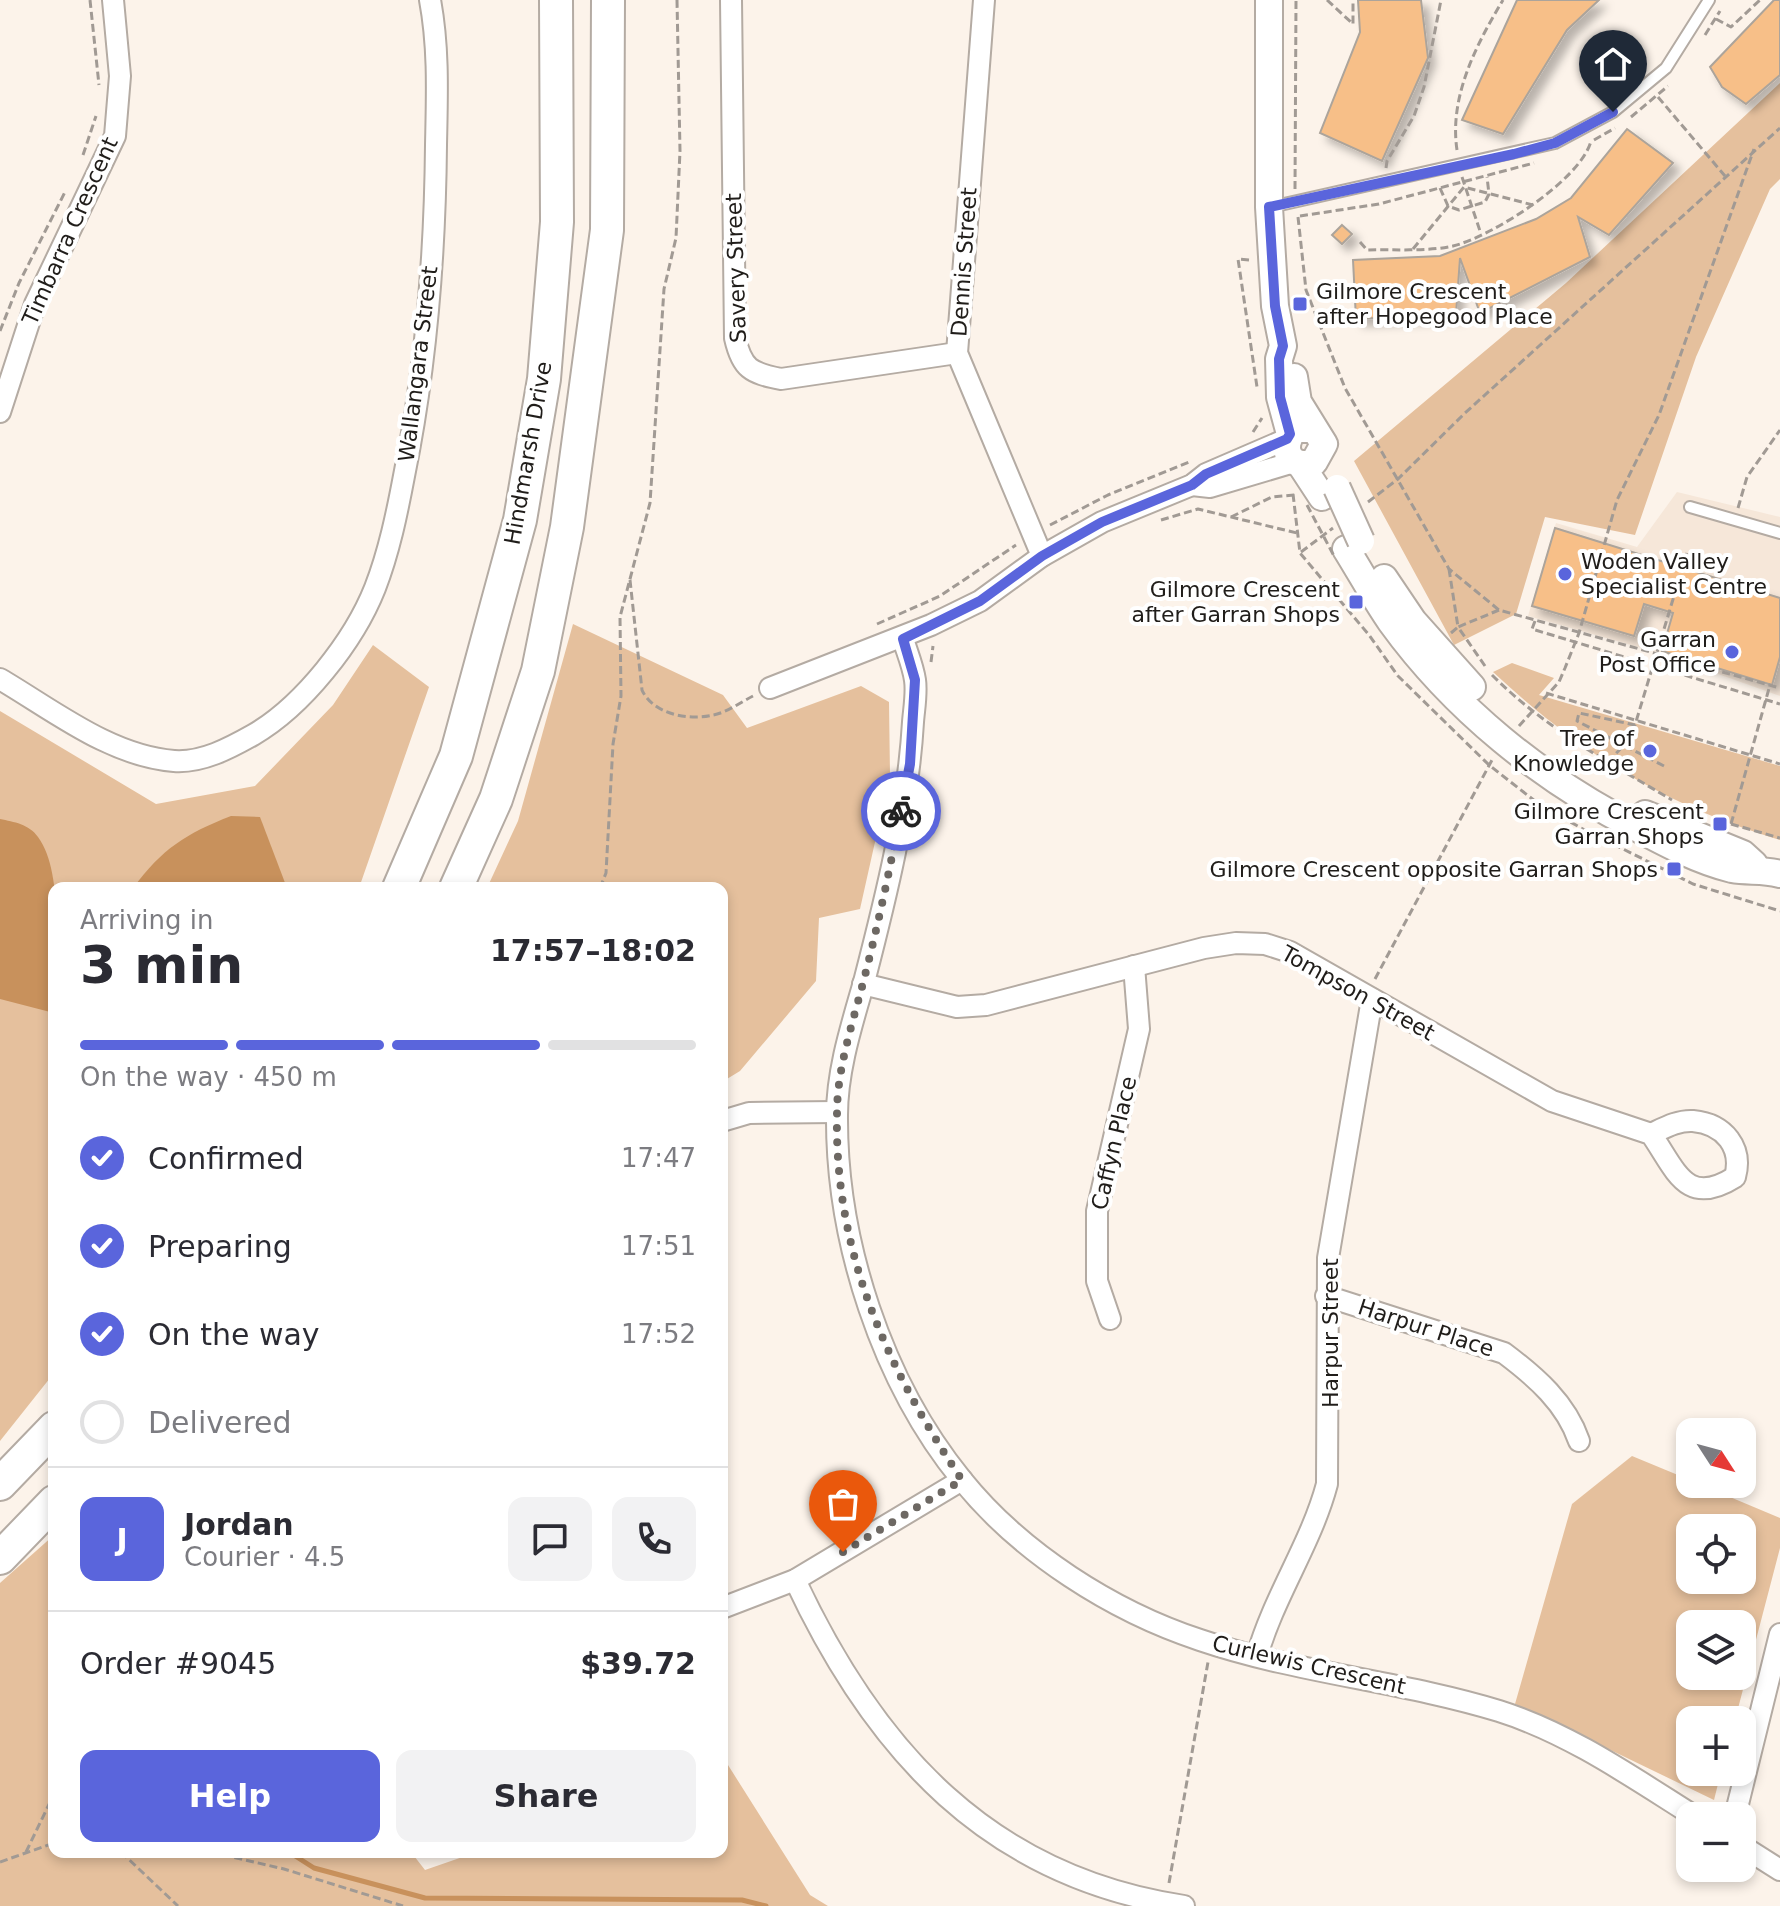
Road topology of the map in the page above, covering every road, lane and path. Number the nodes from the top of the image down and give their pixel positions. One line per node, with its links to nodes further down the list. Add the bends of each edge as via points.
1 (90, 0): 20 (path)
2 (113, 0): 45 (street, Timbarra Crescent, via 120,76 115,136 35,304)
3 (430, 0): 75 (street, Wallangara Street, via 438,45 435,213 417,410 395,523 375,589 342,647 303,696 266,727 224,752 176,761 130,753)
4 (556, 0): 95 (main road, Hindmarsh Drive, via 557,222 544,379 523,504 456,756)
5 (608, 0): 96 (main road, Hindmarsh Drive, via 607,230 567,527 538,671 496,799)
6 (677, 0): 64 (path, via 676,238 664,289 650,503)
7 (731, 0): 44 (street, Savery Street, via 735,338 740,359 757,374 781,379)
8 (984, 0): 44 (street, Dennis Street)
9 (1269, 0): 37 (street)
10 (1296, 0): 28 (path)
11 (1327, 0): 12 (path, via 1353,24)
12 (1353, 0)
13 (1441, 0): 30 (path, via 1424,87 1385,167)
14 (1503, 0): 26 (path, via 1459,96 1455,121)
15 (1709, 0): 18 (lane)
16 (1751, 0): 17 (path)
17 (1759, 1): 18 (path, via 1731,27)
18 (1703, 13): 26 (lane, via 1666,68 1613,112 1555,143)
19 (1658, 97): 27 (path)
20 (101, 99)
21 (98, 112): 25 (path)
22 (1780, 128): 24 (path)
23 (1591, 141): 35 (path, via 1562,184)
24 (1754, 149): 27 (path); 68 (path, via 1659,415 1617,500)
25 (81, 159)
26 (1460, 167): 30 (lane); 32 (path)
27 (1725, 176): 48 (path)
28 (1294, 177)
29 (1487, 177): 34 (path)
30 (1390, 183): 37 (lane)
31 (69, 185): 43 (path)
32 (1464, 187): 34 (path); 36 (path); 38 (path)
33 (1440, 188): 36 (path)
34 (1489, 194): 35 (path); 38 (path, via 1485,202)
35 (1533, 205): 40 (path)
36 (1448, 206): 38 (path); 42 (path)
37 (1269, 207): 47 (street, via 1275,306 1283,346 1291,355)
38 (1470, 207): 40 (path)
39 (1298, 217): 48 (path, via 1306,290 1321,330 1345,388)
40 (1481, 234): 42 (path, via 1453,246)
41 (1360, 242): 42 (path, via 1367,250)
42 (1413, 249)
43 (0, 331)
44 (957, 353): 62 (street, Dennis Street)
45 (0, 412)
46 (1780, 430): 53 (path, via 1747,477)
47 (1301, 447): 50 (street); 62 (street, via 1210,487 1192,485 1102,522)
48 (1398, 479): 63 (path)
49 (1293, 494): 50 (path); 52 (path, via 1272,497); 57 (path)
50 (1322, 497): 59 (street); 59 (path, bridge)
51 (1690, 507): 53 (lane)
52 (1231, 517): 54 (path, via 1198,509); 57 (path)
53 (1734, 520): 58 (lane)
54 (1155, 522)
55 (1037, 523): 56 (path)
56 (1049, 526)
57 (1297, 533): 60 (path)
58 (1780, 533)
59 (1347, 549): 93 (street, via 1420,658 1505,743 1619,819 1670,846)
60 (1300, 553)
61 (1687, 553): 73 (path)
62 (1042, 556): 69 (street, via 980,601)
63 (1449, 569): 65 (path); 67 (path)
64 (630, 577): 77 (path, via 647,701 668,714 713,716); 97 (path, via 620,617 621,696)
65 (1499, 610): 66 (path); 67 (path)
66 (1535, 620): 68 (path); 71 (path, via 1532,629)
67 (1458, 627): 82 (path, via 1492,676)
68 (1579, 633): 71 (path); 73 (path)
69 (903, 639): 77 (street); 100 (street, Curlewis Crescent, via 915,680 910,764)
70 (942, 640): 72 (path)
71 (1575, 643): 74 (path); 79 (path, via 1559,682)
72 (933, 646)
73 (1656, 652): 74 (path); 76 (path)
74 (1652, 666): 80 (path); 83 (path)
75 (0, 679)
76 (1770, 685): 78 (path); 80 (path)
77 (770, 688)
78 (1780, 688)
79 (1546, 693): 82 (path); 83 (path)
80 (1766, 700): 81 (path); 85 (path)
81 (1780, 704)
82 (1530, 712): 86 (path)
83 (1635, 723): 84 (path); 84 (path, via 1579,713 1577,721); 85 (path)
84 (1626, 746): 86 (path); 89 (path)
85 (1750, 755): 87 (path); 93 (path)
86 (1608, 762): 90 (path)
87 (1780, 764)
88 (1489, 765): 101 (path)
89 (1664, 766)
90 (1681, 805)
91 (1718, 820): 93 (path)
92 (1780, 838): 93 (path)
93 (1725, 845): 94 (street); 98 (path)
94 (1769, 871)
95 (402, 882)
96 (459, 882)
97 (602, 882)
98 (1712, 890)
99 (1134, 966): 100 (street, Tompson Street, via 957,1007); 101 (street, Tompson Street, via 1204,948 1265,944 1290,952); 106 (street, Caffyn Place, via 1139,1029 1097,1211 1097,1281)
100 (863, 984): 102 (street, Curlewis Crescent)
101 (1369, 997): 104 (street, Tompson Street, via 1552,1101); 105 (street, Harpur Street)
102 (837, 1112): 103 (street, via 749,1113); 109 (street, Curlewis Crescent, via 854,1260 875,1323 896,1372)
103 (728, 1119)
104 (1651, 1134)
105 (1326, 1296): 108 (street, Harpur Place, via 1504,1353 1571,1417); 117 (street, Harpur Street, via 1327,1484 1318,1518 1265,1628)
106 (1110, 1319)
107 (48, 1434): 110 (main road)
108 (1579, 1441)
109 (962, 1480): 113 (street); 116 (street, Curlewis Crescent, via 1039,1554 1094,1591 1149,1620)
110 (0, 1484)
111 (48, 1508): 112 (main road)
112 (0, 1558)
113 (795, 1580): 114 (street); 128 (street, via 815,1623 884,1729 928,1781 984,1830 1043,1865)
114 (728, 1606)
115 (1780, 1634): 118 (street)
116 (1211, 1643): 117 (street, Curlewis Crescent); 128 (path)
117 (1257, 1656): 119 (street, Curlewis Crescent, via 1376,1679 1501,1712 1581,1747)
118 (1738, 1802)
119 (1676, 1805)
120 (48, 1806): 122 (path)
121 (48, 1845): 122 (path)
122 (26, 1852): 126 (path)
123 (1756, 1855): 127 (street)
124 (127, 1858): 129 (path)
125 (237, 1858): 130 (path)
126 (0, 1862)
127 (1780, 1870)
128 (1175, 1905)
129 (178, 1906)
130 (403, 1906)

